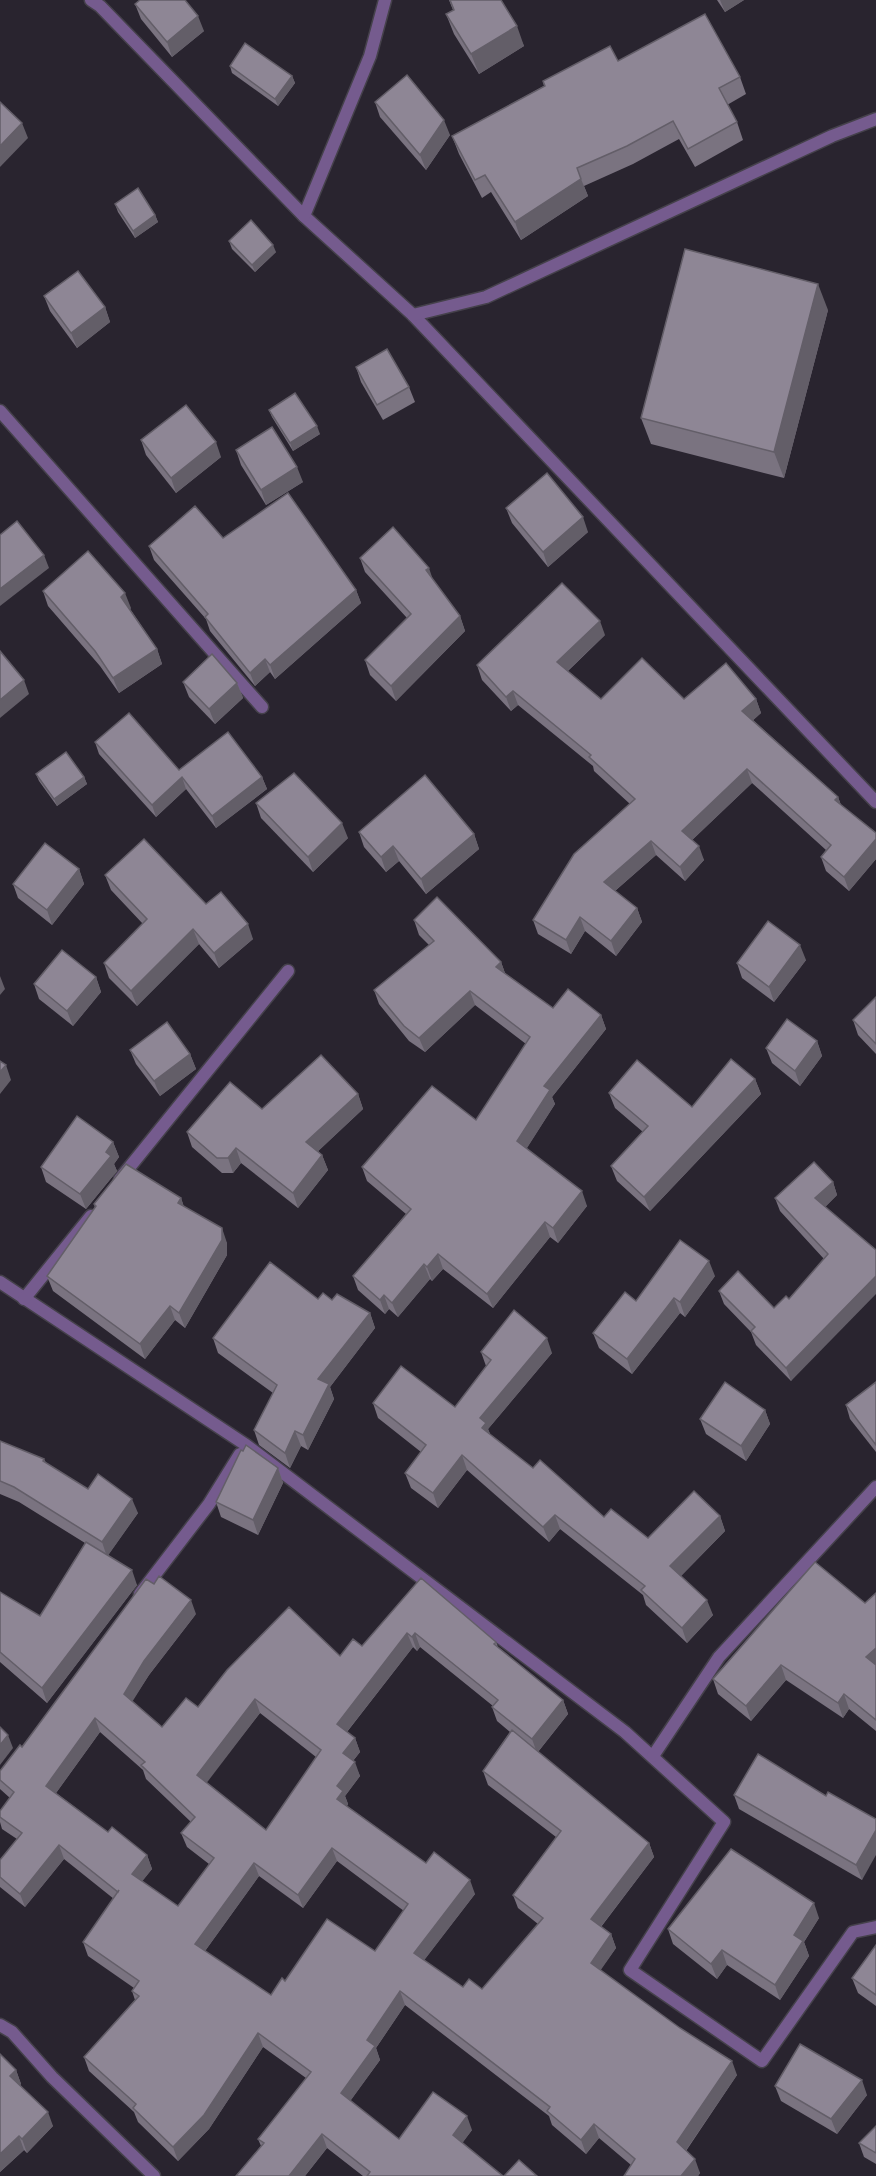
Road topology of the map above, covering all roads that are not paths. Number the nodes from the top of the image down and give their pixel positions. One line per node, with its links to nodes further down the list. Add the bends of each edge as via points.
1 (385, 0): 4 (street, via 370,56)
2 (99, 2): 4 (street)
3 (876, 119): 5 (street, via 486,297)
4 (304, 216): 5 (street)
5 (413, 315): 8 (street)
6 (0, 411): 7 (street)
7 (262, 707)
8 (876, 802)
9 (288, 971): 10 (street)
10 (112, 1190)
11 (97, 1208): 13 (street)
12 (0, 1282): 13 (street)
13 (24, 1299): 14 (street)
14 (246, 1445): 16 (street, via 209,1504); 17 (street)
15 (876, 1486): 17 (street, via 718,1658)
16 (129, 1608)
17 (653, 1756): 18 (street, via 724,1822 630,1970 762,2061 853,1932)
18 (876, 1927)
19 (0, 2025): 20 (street, via 12,2032 52,2078)
20 (154, 2176)

